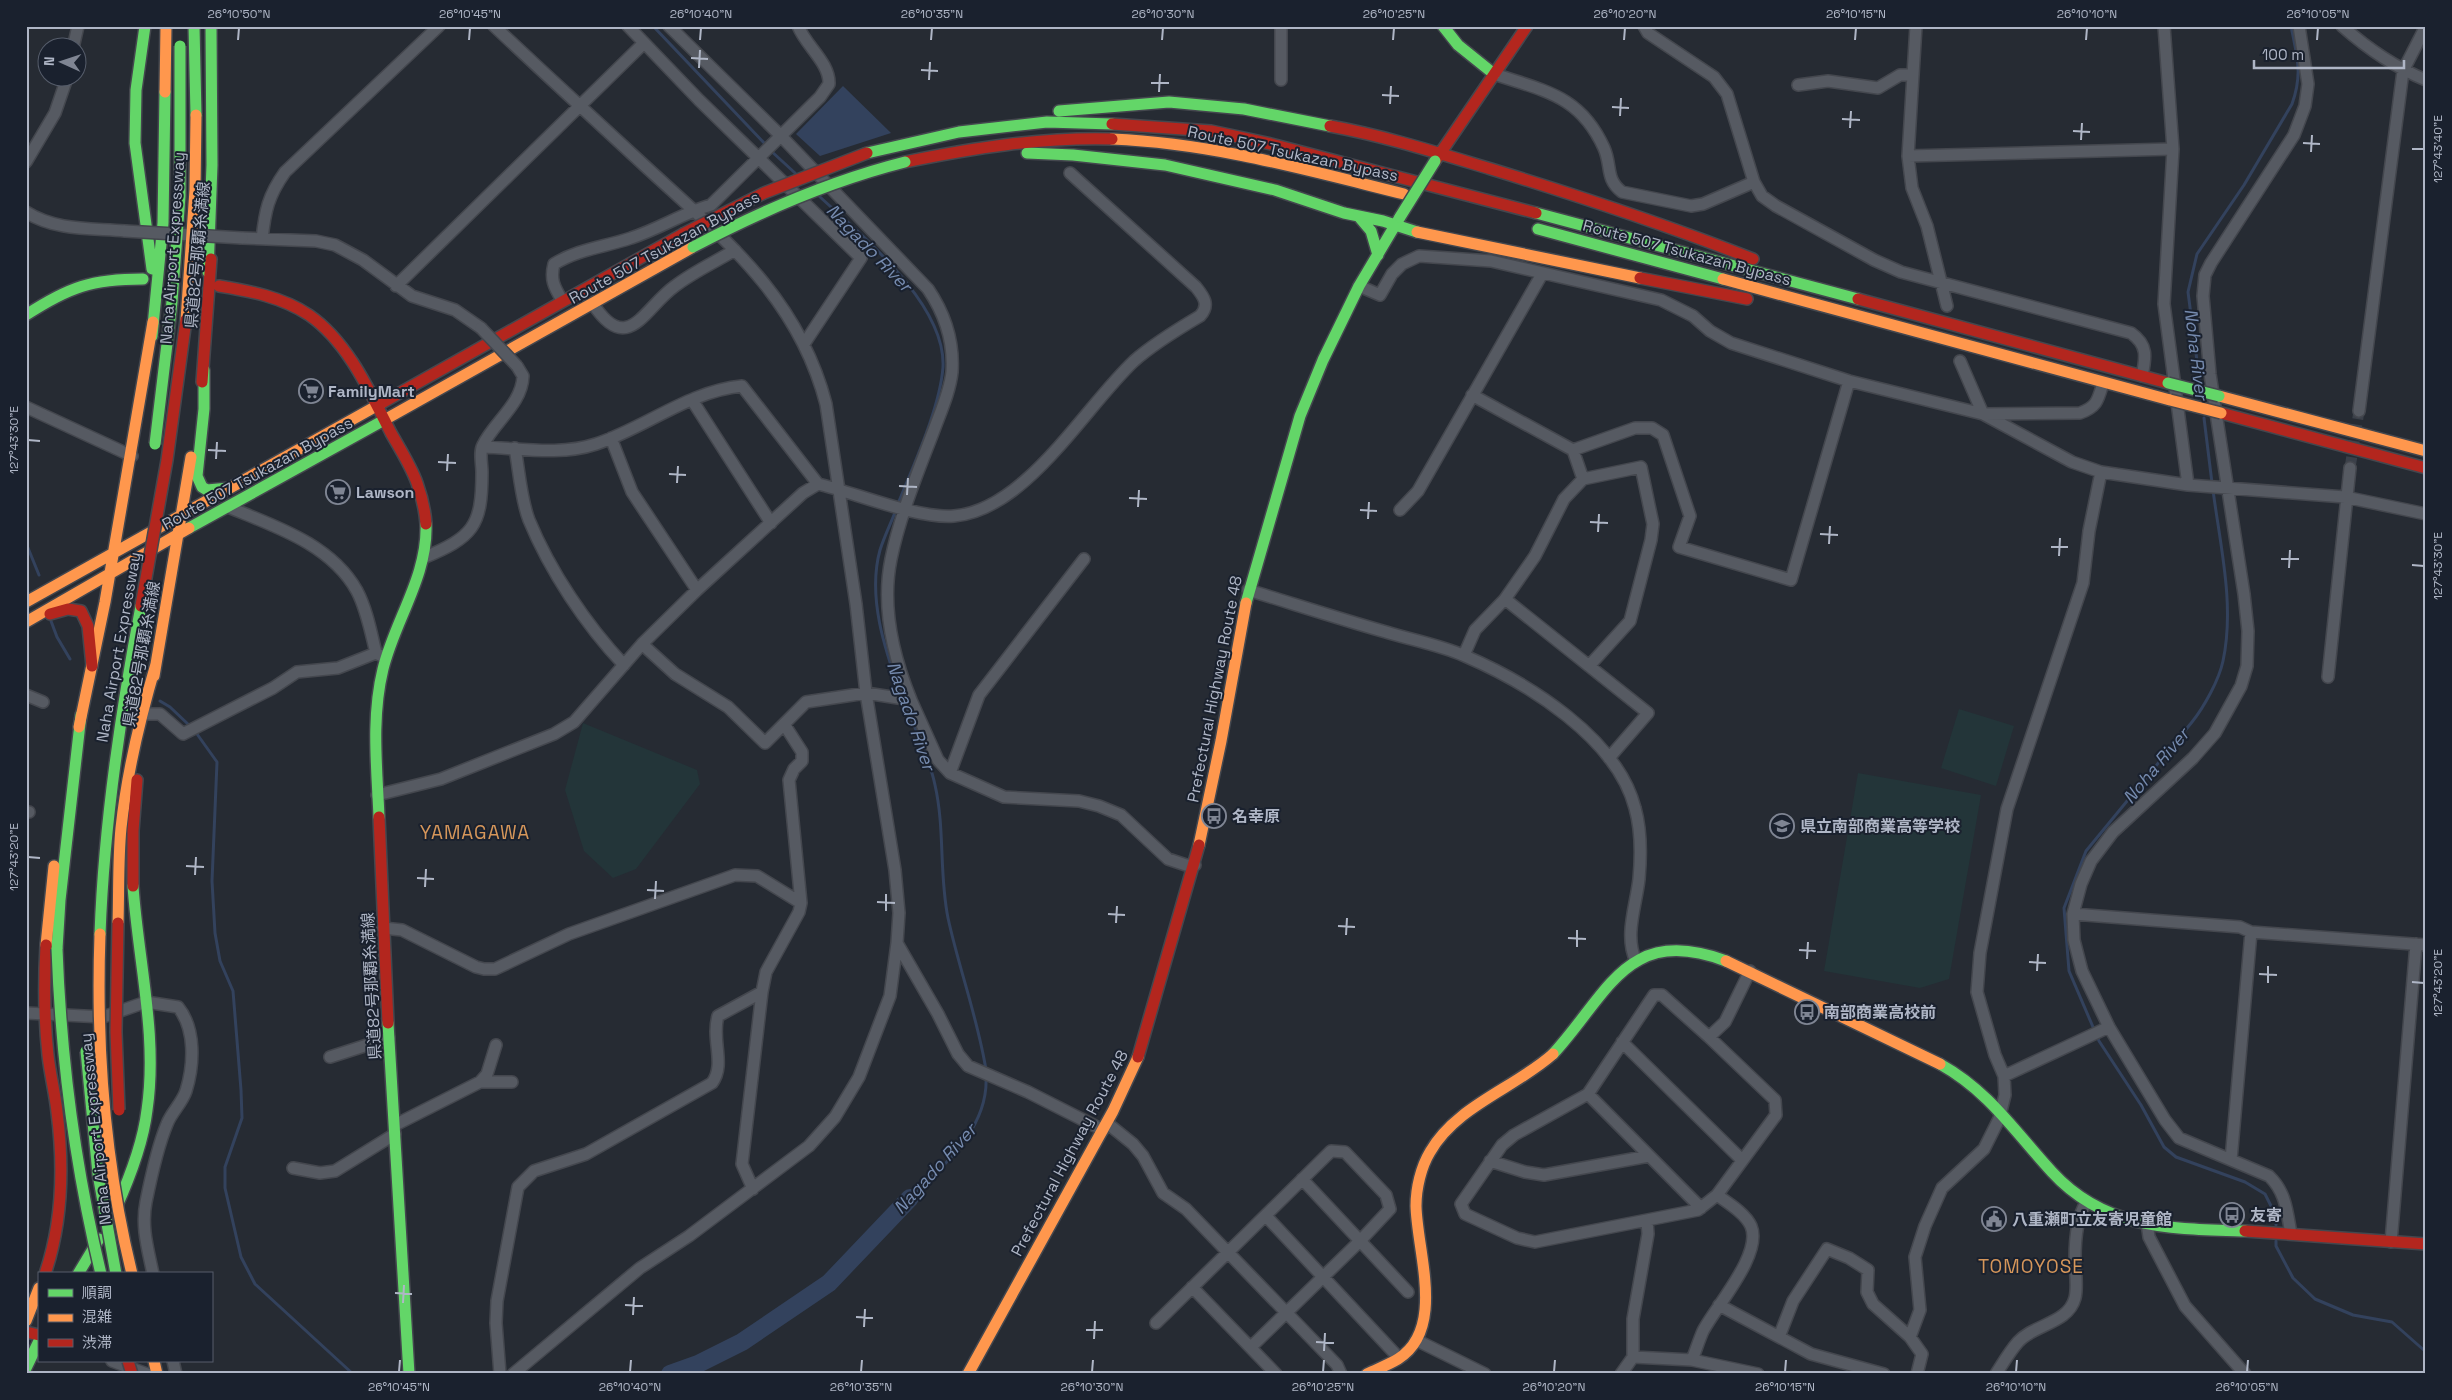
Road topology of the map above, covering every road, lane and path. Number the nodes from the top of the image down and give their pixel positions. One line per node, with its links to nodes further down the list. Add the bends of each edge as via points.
1 (145, 26): 61 (main road, via 134,125 137,171 151,253)
2 (166, 26): 61 (main road, via 164,193)
3 (194, 26): 182 (main road, Naha Airport Expressway, bridge, via 195,186 187,304 176,397 118,736 101,903 98,994 101,1068 115,1189)
4 (210, 26): 49 (main road, via 212,165)
5 (220, 26): 49 (main road, 県道82号那覇糸満線, via 221,165 217,220)
6 (439, 26): 46 (street, via 285,172 270,198)
7 (494, 26): 29 (street)
8 (628, 26): 21 (street)
9 (669, 26): 31 (street)
10 (798, 26): 31 (street, via 803,39 828,71 829,84 820,97)
11 (1281, 26): 25 (street)
12 (1443, 26): 23 (main road, via 1458,45)
13 (1527, 26): 23 (main road, Prefectural Highway Route 48)
14 (1644, 26): 39 (street, via 1648,33 1714,77 1727,94)
15 (1916, 26): 24 (street)
16 (2164, 26): 32 (street)
17 (2299, 26): 90 (street, via 2308,84 2305,106 2294,135 2205,275 2203,296 2209,364)
18 (2342, 26): 22 (street, via 2368,50)
19 (2426, 26): 22 (street)
20 (180, 36): 82 (main road, Naha Airport Expressway, bridge, via 180,196 172,302)
21 (644, 44): 29 (street); 33 (street)
22 (2403, 71): 26 (street); 73 (street)
23 (1494, 74): 35 (main road, Prefectural Highway Route 48); 39 (street, via 1562,98 1576,107 1604,148 1610,177 1622,192 1691,206)
24 (1913, 75): 27 (street, via 1900,75 1878,88 1828,81); 34 (street)
25 (1280, 80)
26 (2426, 80)
27 (1798, 85)
28 (64, 88): 37 (street, via 55,113)
29 (579, 106): 41 (street); 54 (street)
30 (959, 132): 35 (main road, via 971,124 1017,115 1169,102 1244,109 1379,135); 56 (main road, Route 507 Tsukazan Bypass, bridge, via 867,154 764,193); 60 (main road, Route 507 Tsukazan Bypass, via 1047,122 1132,124 1211,131 1592,228)
31 (780, 135): 33 (street); 94 (street, via 928,289 945,321 950,338 952,373 946,398)
32 (2173, 149): 34 (street); 88 (street, via 2164,304)
33 (758, 156): 41 (street, via 711,205); 63 (street, via 861,258)
34 (1908, 156): 52 (street, via 1912,188 1927,226)
35 (1437, 157): 44 (main road, Prefectural Highway Route 48, bridge); 60 (main road, via 1692,235)
36 (925, 160): 40 (main road, Route 507 Tsukazan Bypass, via 980,147 1049,139 1136,140 1220,150); 43 (main road, via 1031,153 1073,154 1156,164 1275,190); 57 (main road, Route 507 Tsukazan Bypass, bridge, via 873,169 807,192 735,224)
37 (26, 162)
38 (1070, 173): 94 (street, via 1196,287 1204,296 1204,311 1135,360 1030,478 1007,496 985,508 954,516)
39 (1754, 182): 52 (street, via 1762,196 1776,206 1874,260 1901,272)
40 (1428, 200)
41 (693, 210): 47 (street); 56 (street, via 632,238 569,255 554,264 551,275 553,287)
42 (26, 212): 46 (street, bridge, via 60,226)
43 (1360, 218): 44 (main road); 48 (main road, via 1371,231)
44 (1398, 221): 48 (main road, Prefectural Highway Route 48); 62 (main road, via 1510,252)
45 (1524, 225): 62 (main road, Route 507 Tsukazan Bypass)
46 (262, 238): 54 (street, via 335,245 363,260)
47 (735, 250): 57 (street, via 674,286 633,326 612,326); 63 (street, via 778,300)
48 (1378, 255): 55 (main road, Prefectural Highway Route 48)
49 (208, 272): 65 (main road, 県道82号那覇糸満線)
50 (1542, 274): 55 (street, via 1492,261 1419,256 1402,264 1392,274 1380,295); 67 (street, via 1661,300 1694,316 1710,331 1731,343); 69 (street)
51 (143, 279): 59 (main road, via 110,278 88,282)
52 (1942, 281): 58 (street); 66 (street, via 2132,333 2144,346 2146,355)
53 (219, 286): 71 (main road, 県道82号那覇糸満線, via 282,300 312,317 327,330)
54 (396, 286): 77 (street, bridge, via 424,301 455,310 481,328 523,376 519,394)
55 (1360, 286): 107 (main road, Prefectural Highway Route 48, via 1323,360 1300,416)
56 (562, 300): 71 (main road, Route 507 Tsukazan Bypass)
57 (593, 304): 75 (main road, Route 507 Tsukazan Bypass)
58 (1947, 306)
59 (26, 315)
60 (1936, 321): 66 (main road, Route 507 Tsukazan Bypass)
61 (152, 336): 81 (main road)
62 (1931, 336): 68 (main road, Route 507 Tsukazan Bypass)
63 (804, 344): 91 (street, via 819,376 826,404)
64 (1960, 361): 74 (street)
65 (204, 370): 89 (main road, via 204,409 197,476 202,488 207,490); 97 (main road, 県道82号那覇糸満線)
66 (2142, 376): 80 (main road, Route 507 Tsukazan Bypass, bridge)
67 (1849, 381): 74 (street); 79 (street, via 1791,580 1679,547 1690,516 1663,435 1652,428 1635,428)
68 (2103, 383): 74 (street, via 2098,400 2091,409 2080,413); 84 (main road, Route 507 Tsukazan Bypass, bridge)
69 (1472, 395): 79 (street); 95 (street, via 1418,490)
70 (692, 400): 76 (street); 87 (street, via 742,386); 98 (street)
71 (378, 405): 75 (main road, 県道82号那覇糸満線); 89 (main road, Route 507 Tsukazan Bypass)
72 (26, 407): 81 (street)
73 (2359, 411)
74 (1983, 414): 85 (street, via 2072,462)
75 (385, 420): 93 (main road, Route 507 Tsukazan Bypass); 102 (main road, 県道82号那覇糸満線, via 419,488 425,514)
76 (611, 438): 78 (street, via 561,450); 106 (street, via 632,492)
77 (482, 447): 78 (street); 102 (street, via 481,506 475,520 454,545)
78 (515, 448): 115 (street, via 528,519 551,564 599,638)
79 (1573, 450): 86 (street)
80 (2426, 451)
81 (132, 456): 101 (main road)
82 (153, 460)
83 (2350, 468): 92 (street)
84 (2426, 468)
85 (2101, 472): 88 (street); 151 (street, via 2083,583 2007,809 1980,953 1977,992)
86 (1583, 479): 108 (street, via 1564,499 1535,556); 117 (street, via 1640,467 1653,524 1630,621)
87 (818, 484): 91 (street); 98 (street, via 803,492)
88 (2188, 485): 90 (street)
89 (229, 488): 97 (main road, Route 507 Tsukazan Bypass)
90 (2226, 488): 92 (street); 131 (street, via 2248,631 2247,666 2241,686 2215,733 2114,832 2092,861 2081,884)
91 (838, 489): 94 (street); 119 (street)
92 (2345, 497): 96 (street); 118 (street)
93 (228, 507): 100 (main road, Route 507 Tsukazan Bypass); 113 (street, via 289,532 335,563 356,591)
94 (905, 508): 121 (street, via 890,561 888,616 896,663)
95 (1400, 510)
96 (2426, 514)
97 (181, 515): 100 (main road, 県道82号那覇糸満線); 101 (main road, Route 507 Tsukazan Bypass)
98 (771, 523): 106 (street)
99 (141, 526): 104 (main road, Naha Airport Expressway)
100 (178, 535): 105 (main road, Route 507 Tsukazan Bypass); 114 (main road, 県道82号那覇糸満線)
101 (114, 551): 105 (main road); 109 (main road, Route 507 Tsukazan Bypass)
102 (423, 558): 113 (main road, 県道82号那覇糸満線, via 417,580)
103 (1084, 559): 127 (street, via 979,695 968,717)
104 (133, 573)
105 (110, 575): 110 (main road, Route 507 Tsukazan Bypass); 116 (main road)
106 (697, 590): 111 (street)
107 (1248, 590): 112 (street); 129 (main road, Prefectural Highway Route 48)
108 (1505, 599): 112 (street, via 1475,630); 117 (street)
109 (26, 602)
110 (28, 621): 116 (main road, via 68,610 81,611 88,626)
111 (642, 644): 115 (street); 125 (street, via 675,674 728,707 765,743)
112 (1464, 655): 126 (street, via 1510,677 1555,708 1592,738)
113 (381, 656): 123 (street, via 338,668 297,672 273,688 183,734 160,714); 128 (main road, 県道82号那覇糸満線, via 376,705)
114 (156, 664): 123 (main road, 県道82号那覇糸満線); 156 (main road, bridge, via 139,719 121,829 116,1032)
115 (624, 665): 128 (street, via 574,722 554,734 441,779)
116 (92, 666): 124 (main road)
117 (1589, 666): 126 (street, via 1648,713)
118 (2328, 677)
119 (866, 693): 121 (street); 125 (street, via 806,702); 134 (street, via 894,870 899,913)
120 (26, 695): 122 (street)
121 (911, 700): 127 (street, via 938,760)
122 (43, 702)
123 (147, 714): 139 (main road, 県道82号那覇糸満線, via 136,792 132,868)
124 (81, 715): 142 (main road, via 49,899 45,940); 180 (main road, bridge, via 60,900 58,1002 84,1194)
125 (784, 724): 130 (street, via 802,752 802,761 789,780)
126 (1609, 758): 136 (street, via 1624,778 1636,808 1639,878 1629,943)
127 (950, 772): 129 (street, via 1004,798 1079,801 1099,806 1121,815 1168,859)
128 (377, 795): 132 (main road, 県道82号那覇糸満線)
129 (1195, 865): 157 (main road, Prefectural Highway Route 48, via 1142,1049)
130 (801, 902): 132 (street, via 757,876 735,875 569,934 495,969 476,967 402,930); 138 (street, via 799,912 766,972)
131 (2073, 914): 133 (street, via 2240,927); 144 (street, via 2074,940 2082,971)
132 (384, 928): 146 (main road, 県道82号那覇糸満線)
133 (2251, 932): 135 (street); 162 (street)
134 (897, 943): 157 (street, via 958,1054 968,1066); 166 (street, via 890,996 859,1077 835,1117 808,1146)
135 (2421, 944): 175 (street)
136 (1636, 961): 137 (main road, via 1661,951 1679,950); 195 (main road, via 1607,986 1550,1057 1518,1081 1463,1114 1444,1132 1430,1153 1420,1178 1415,1208 1428,1292 1425,1316)
137 (1750, 971): 145 (street, via 1725,1022); 155 (main road, via 1942,1066 1965,1080)
138 (762, 992): 166 (street, via 742,1164); 209 (street, via 718,1016 715,1027 720,1066 712,1083 586,1154 534,1171 518,1188 497,1301)
139 (146, 1002): 142 (street, via 103,1017); 179 (main road, 県道82号那覇糸満線, via 149,1095 138,1156 110,1222); 184 (street, via 178,1007 184,1014 192,1056 186,1092 166,1124 146,1202 144,1234)
140 (84, 1005): 143 (main road, Naha Airport Expressway)
141 (26, 1013): 142 (street)
142 (46, 1015): 178 (main road, via 62,1180 55,1237)
143 (85, 1024)
144 (2106, 1029): 151 (street); 162 (street, via 2179,1138)
145 (1709, 1037): 147 (street, via 1662,996 1654,995); 161 (street, via 1775,1100 1776,1115)
146 (389, 1038): 150 (street); 158 (main road, 県道82号那覇糸満線)
147 (1622, 1042): 154 (street); 161 (street)
148 (86, 1044): 181 (main road, Naha Airport Expressway, bridge, via 98,1174)
149 (496, 1044): 152 (street, via 487,1074)
150 (330, 1057)
151 (2004, 1076): 155 (street, via 2005,1095)
152 (480, 1082): 153 (street); 158 (street)
153 (512, 1082)
154 (1588, 1094): 160 (street); 163 (street, via 1514,1135)
155 (2001, 1111): 168 (main road, via 2058,1179); 194 (street, via 1984,1149 1942,1188 1925,1226 1915,1257 1920,1310)
156 (120, 1123)
157 (1105, 1126): 177 (street, via 1133,1144 1163,1193 1186,1209); 211 (main road, Prefectural Highway Route 48)
158 (395, 1129): 164 (street, via 335,1171 320,1173); 208 (main road, 県道82号那覇糸満線)
159 (123, 1154): 183 (main road)
160 (1649, 1156): 163 (street, via 1544,1175); 169 (street)
161 (1742, 1160): 167 (street)
162 (2231, 1160): 173 (street, via 2269,1176 2278,1185 2284,1196)
163 (1490, 1161): 171 (street, via 1461,1204 1465,1214 1517,1238 1535,1242)
164 (292, 1168)
165 (1302, 1180): 170 (street); 174 (street); 174 (street, via 1331,1151 1345,1152 1386,1196 1390,1210)
166 (753, 1189): 210 (street, via 640,1268)
167 (1717, 1195): 169 (street); 189 (street, via 1740,1212 1751,1226 1752,1247 1744,1267)
168 (2086, 1203): 172 (main road, via 2116,1216); 220 (street, via 2078,1232 2075,1299 2061,1317 2018,1341)
169 (1701, 1208): 171 (street)
170 (1266, 1216): 177 (street); 185 (street)
171 (1646, 1221): 198 (street, via 1648,1234 1633,1319)
172 (2147, 1223): 173 (main road); 221 (street, via 2149,1237 2185,1306)
173 (2288, 1234): 175 (main road)
174 (1360, 1242): 185 (street); 188 (street)
175 (2391, 1242): 176 (main road)
176 (2426, 1244)
177 (1229, 1252): 186 (street); 190 (street)
178 (46, 1272)
179 (79, 1272)
180 (101, 1272)
181 (116, 1272)
182 (132, 1272)
183 (142, 1272)
184 (153, 1272)
185 (1323, 1276): 190 (street); 199 (street)
186 (1192, 1288): 192 (street); 197 (street)
187 (38, 1291): 191 (main road)
188 (1408, 1292)
189 (1719, 1305): 193 (street); 200 (street)
190 (1287, 1312): 197 (street); 213 (street, via 1337,1364)
191 (26, 1321)
192 (1156, 1323)
193 (1779, 1337): 194 (street, via 1793,1301 1828,1250 1868,1270 1867,1292 1873,1304); 218 (street, via 1811,1354)
194 (1910, 1337): 219 (street, via 1922,1354)
195 (1416, 1340): 199 (main road); 215 (street)
196 (38, 1343): 204 (main road)
197 (1251, 1347): 212 (street)
198 (1633, 1357): 200 (street); 216 (street)
199 (1399, 1358): 214 (main road, via 1381,1370)
200 (1692, 1360): 217 (street)
201 (115, 1362): 206 (street)
202 (128, 1362): 205 (main road, bridge)
203 (154, 1362): 207 (main road)
204 (26, 1368)
205 (132, 1374)
206 (147, 1374)
207 (159, 1374)
208 (409, 1374)
209 (500, 1374)
210 (513, 1374)
211 (968, 1374)
212 (1276, 1374)
213 (1341, 1374)
214 (1367, 1374)
215 (1485, 1374)
216 (1621, 1374)
217 (1758, 1374)
218 (1884, 1374)
219 (1917, 1374)
220 (1996, 1374)
221 (2245, 1374)

